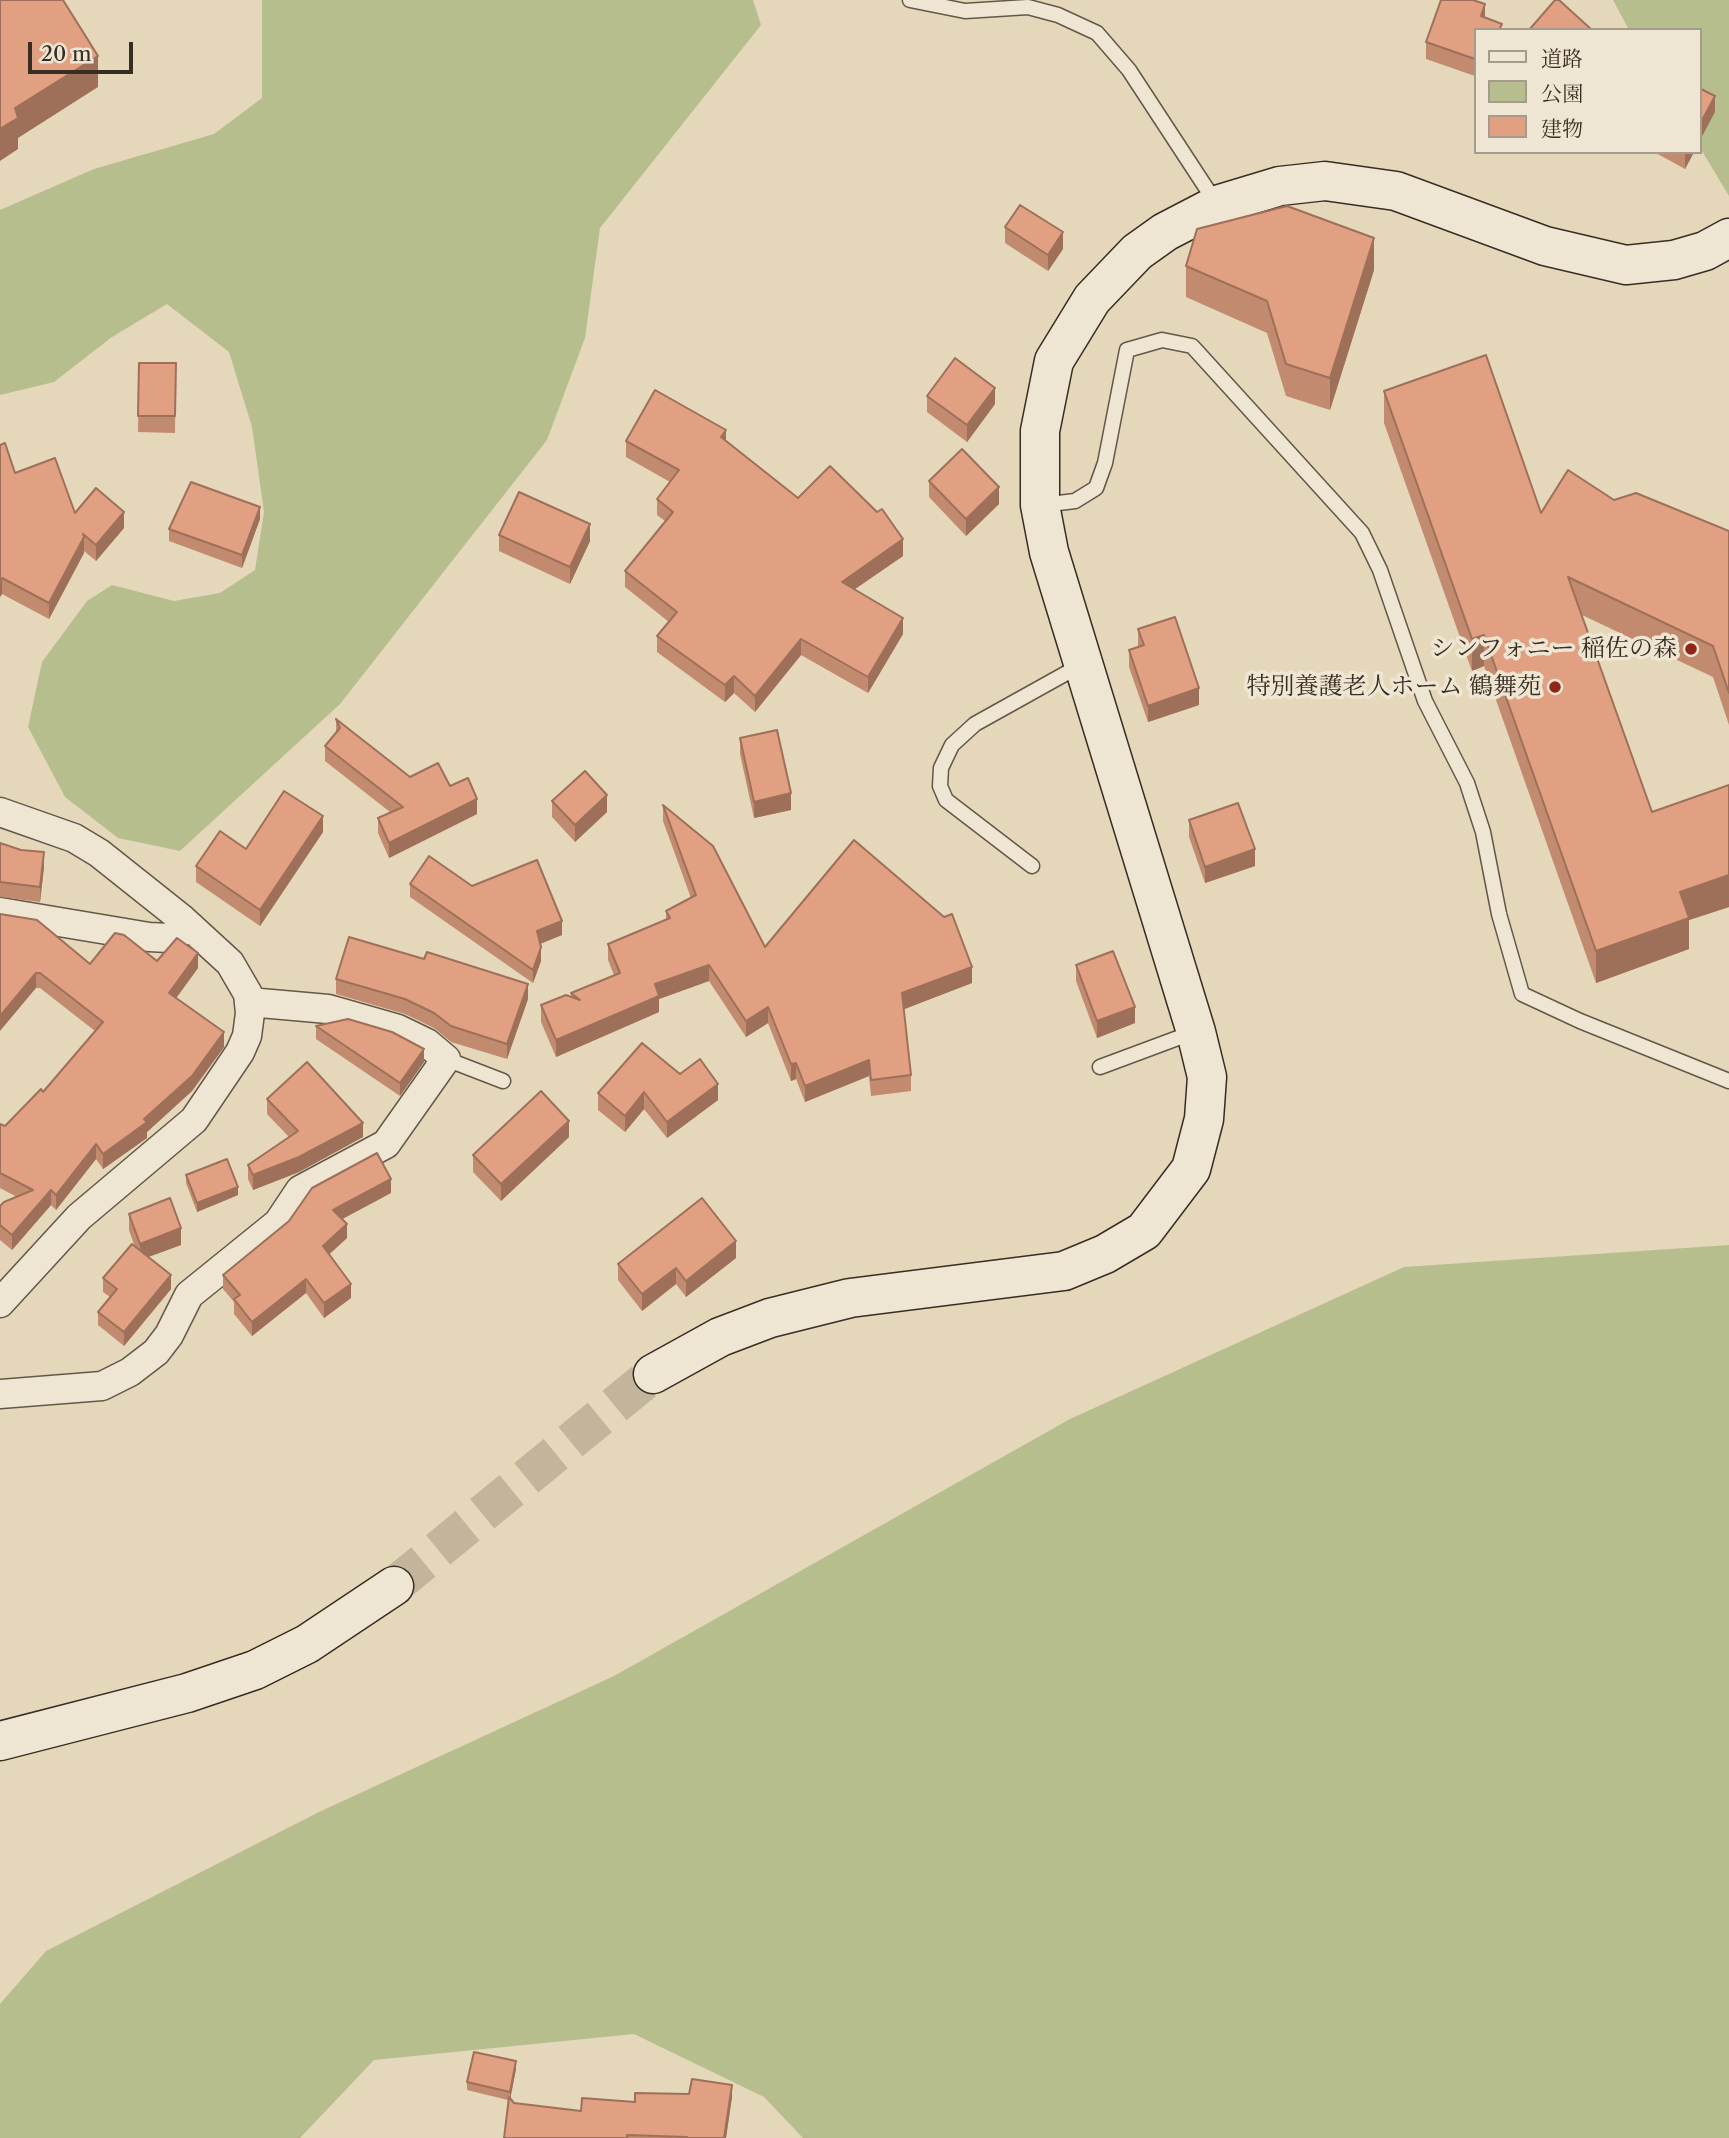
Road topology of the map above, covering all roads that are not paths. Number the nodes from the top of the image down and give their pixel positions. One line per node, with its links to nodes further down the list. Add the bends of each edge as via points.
1 (909, 0): 2 (lane, via 965,11 1028,6 1097,33 1129,69)
2 (1217, 205): 3 (street, via 1280,186 1325,181 1359,184 1396,191 1545,246 1626,265 1674,260); 4 (street, via 1137,252 1092,299 1066,338 1054,360 1044,404)
3 (1729, 238)
4 (1040, 505): 5 (street, via 1049,552); 15 (lane, via 1075,501 1096,488 1127,351 1162,340 1192,346 1363,533 1425,701 1467,783 1522,994)
5 (1083, 665): 7 (lane, via 975,724 952,746 941,768 940,786 946,800); 11 (street)
6 (0, 812): 9 (street, via 74,838 99,853)
7 (1032, 866)
8 (0, 912): 9 (street, via 149,937 169,938)
9 (191, 927): 10 (street, via 230,963 242,979)
10 (249, 1002): 12 (street, via 328,1009 398,1029); 16 (street, via 247,1036 240,1052 194,1120 79,1217)
11 (1196, 1031): 13 (lane); 17 (street, via 1207,1077 1204,1119 1191,1169 1144,1231 1064,1271 850,1298 770,1318 720,1337)
12 (446, 1059): 14 (lane); 18 (street, via 386,1144 300,1190 278,1223 189,1295 156,1352 130,1372 102,1386)
13 (1100, 1067)
14 (503, 1081)
15 (1729, 1081)
16 (0, 1303)
17 (653, 1374)
18 (0, 1394)
19 (394, 1586): 20 (street, via 307,1644 255,1670 187,1693)
20 (0, 1741)

